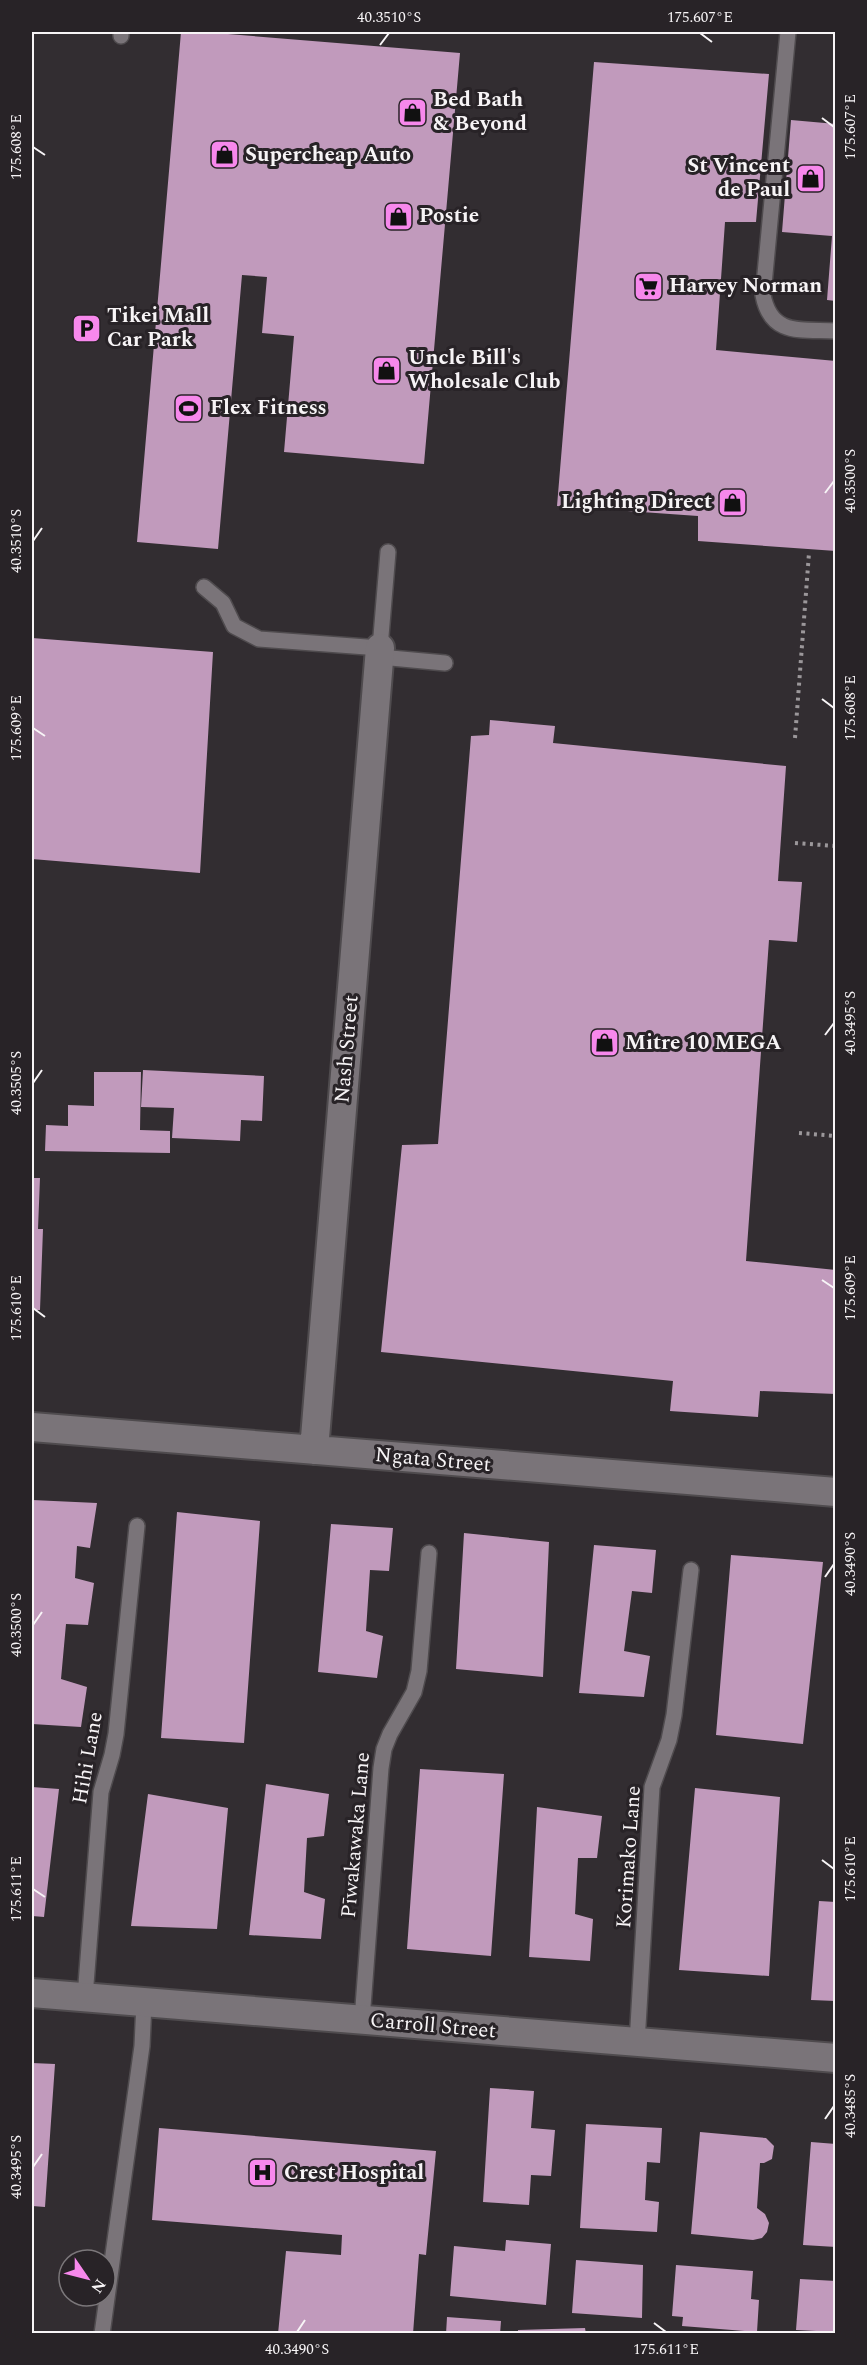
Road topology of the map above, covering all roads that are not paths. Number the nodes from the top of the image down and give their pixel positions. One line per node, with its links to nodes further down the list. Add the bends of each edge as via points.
1 (788, 32): 2 (lane, via 763,295 766,309 784,327)
2 (836, 331)
3 (388, 552): 5 (lane)
4 (204, 587): 5 (lane, via 223,603 234,626 258,639)
5 (380, 653): 6 (lane); 8 (street, Nash Street)
6 (446, 663)
7 (32, 1427): 8 (street, Ngata Street)
8 (314, 1450): 9 (street, Ngata Street)
9 (836, 1492)
10 (137, 1526): 14 (lane, Hihi Lane, via 116,1734 101,1792)
11 (429, 1553): 16 (lane, Pīwakawaka Lane, via 419,1671 414,1692 384,1749 381,1768)
12 (691, 1570): 17 (lane, Korimako Lane, via 674,1715 652,1787)
13 (32, 1993): 14 (street, Carroll Street)
14 (85, 1997): 15 (street, Carroll Street)
15 (144, 2003): 16 (street, Carroll Street); 19 (lane, via 142,2046)
16 (362, 2020): 17 (street, Carroll Street)
17 (637, 2043): 18 (street, Carroll Street)
18 (836, 2058)
19 (102, 2334)

